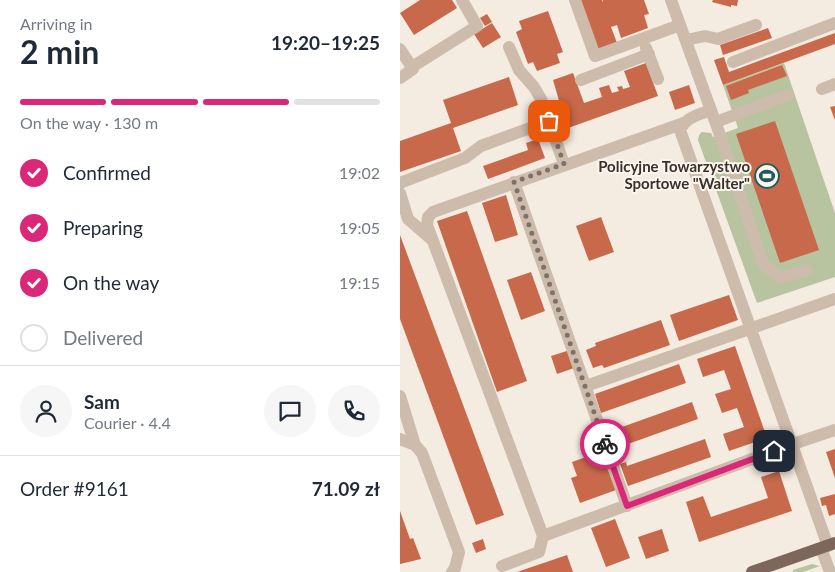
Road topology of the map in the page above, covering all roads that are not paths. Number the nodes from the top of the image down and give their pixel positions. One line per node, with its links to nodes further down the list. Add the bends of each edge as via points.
1 (462, 0): 13 (lane, via 477,26)
2 (575, 0): 7 (lane, via 595,56)
3 (671, 0): 5 (lane)
4 (835, 23): 12 (lane)
5 (680, 25): 7 (lane); 8 (lane)
6 (756, 25): 8 (lane, via 718,39 705,36)
7 (643, 38): 11 (lane)
8 (686, 40): 20 (lane)
9 (509, 47): 21 (lane, via 519,70 541,99)
10 (400, 49): 13 (lane)
11 (648, 54): 15 (lane); 16 (lane)
12 (734, 62)
13 (412, 67): 14 (lane)
14 (400, 78)
15 (658, 79)
16 (581, 80)
17 (835, 84): 18 (lane)
18 (822, 89)
19 (788, 96): 22 (lane)
20 (711, 110): 22 (lane); 23 (lane)
21 (549, 121): 24 (lane); 26 (lane, via 481,146 465,158)
22 (716, 122): 29 (lane, via 763,264 781,278)
23 (684, 123): 24 (lane); 31 (lane, via 680,130)
24 (564, 164): 25 (lane)
25 (514, 182): 28 (lane, via 434,212 428,217 427,225); 32 (lane)
26 (400, 183)
27 (400, 193): 28 (lane, via 408,219)
28 (433, 241): 39 (lane)
29 (806, 270)
30 (835, 299): 31 (lane)
31 (751, 328): 32 (lane); 36 (lane)
32 (586, 386): 38 (lane)
33 (400, 396): 37 (lane)
34 (835, 430): 36 (lane)
35 (400, 439): 37 (lane)
36 (793, 444): 38 (lane); 40 (lane)
37 (415, 445): 42 (lane, via 422,453 459,552)
38 (627, 506): 39 (lane)
39 (543, 536): 41 (lane, via 539,552)
40 (828, 545): 43 (main road); 44 (lane)
41 (502, 566)
42 (452, 572)
43 (752, 572)
44 (830, 572)

